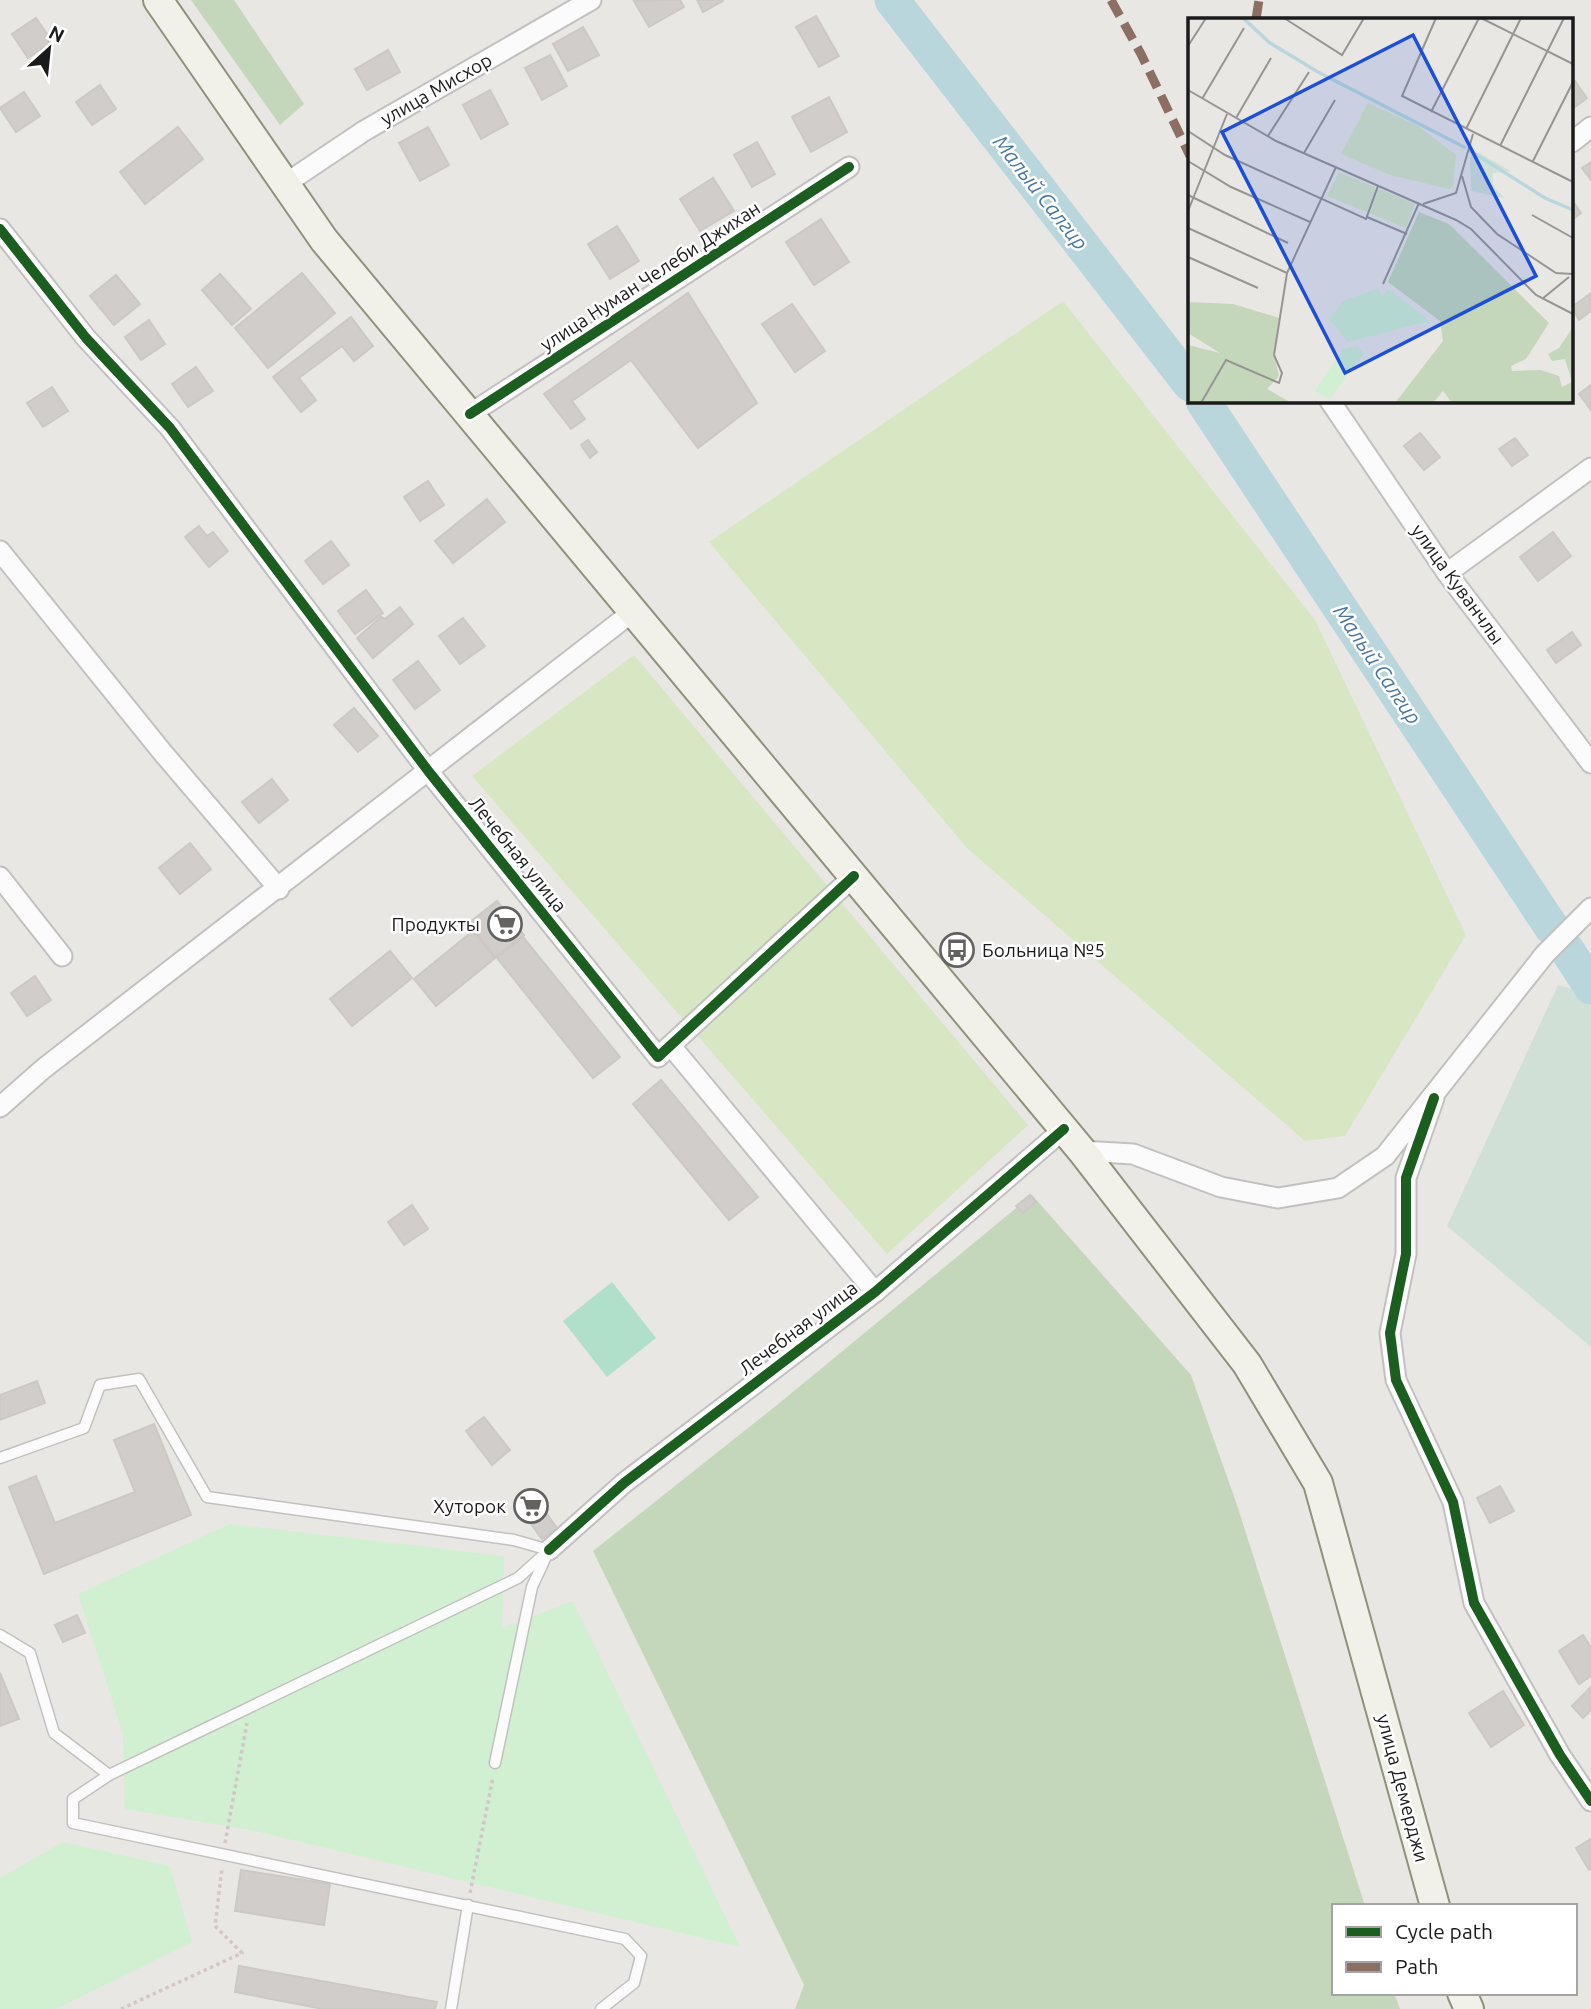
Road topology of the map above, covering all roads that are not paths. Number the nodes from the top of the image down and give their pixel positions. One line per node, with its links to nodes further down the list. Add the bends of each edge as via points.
1 (158, 0): 6 (main road, улица Демерджи)
2 (591, 0): 6 (street, улица Мисхор, via 364,131)
3 (1591, 127): 4 (street)
4 (1574, 140)
5 (849, 167): 9 (street, улица Нуман Челеби Джихан)
6 (285, 184): 9 (main road, улица Демерджи, via 324,240)
7 (0, 229): 15 (street, Лечебная улица, via 86,338 170,428)
8 (1331, 402): 12 (street, улица Куванчлы)
9 (470, 414): 13 (main road, улица Демерджи)
10 (1591, 468): 12 (street)
11 (0, 551): 18 (street)
12 (1447, 573): 14 (street, улица Куванчлы)
13 (635, 610): 15 (street); 16 (main road, улица Демерджи)
14 (1591, 764)
15 (429, 772): 18 (street); 21 (street, Лечебная улица)
16 (854, 876): 21 (street); 24 (main road, улица Демерджи)
17 (0, 877): 20 (street)
18 (279, 889): 23 (street)
19 (1591, 908): 22 (street, via 1545,954)
20 (62, 956)
21 (664, 1051): 26 (street, Лечебная улица)
22 (1434, 1098): 25 (street, via 1385,1156 1338,1188 1278,1198 1221,1187 1133,1154); 32 (street, via 1406,1178 1406,1254 1390,1333 1396,1380 1453,1502 1475,1603)
23 (0, 1107)
24 (1064, 1129): 25 (main road, улица Демерджи); 26 (street, Лечебная улица)
25 (1082, 1151): 33 (main road, улица Демерджи, via 1247,1364 1318,1483)
26 (875, 1292): 28 (street, Лечебная улица, via 624,1483)
27 (0, 1458): 28 (lane, via 84,1428 100,1385 139,1379 207,1497 514,1540)
28 (549, 1550): 30 (lane, via 532,1587); 31 (lane, via 518,1578)
29 (0, 1635): 31 (lane, via 30,1653 54,1733)
30 (495, 1763)
31 (109, 1775): 34 (lane, via 73,1798 73,1823)
32 (1591, 1801)
33 (1434, 1904)
34 (468, 1905): 35 (lane); 36 (lane, via 625,1939 641,1956 634,1983)
35 (452, 2009)
36 (601, 2009)

